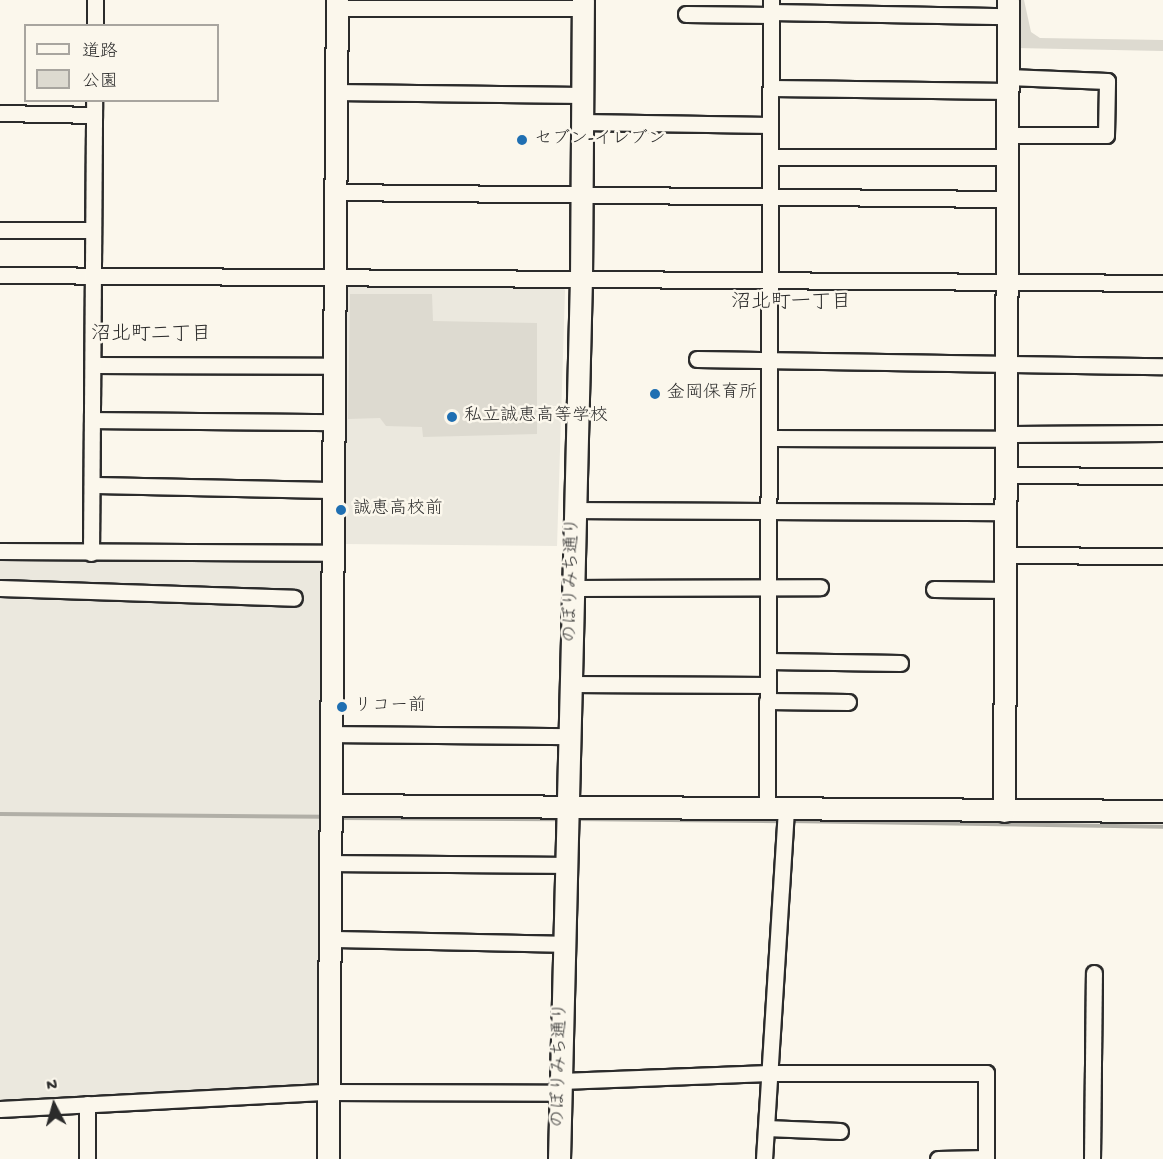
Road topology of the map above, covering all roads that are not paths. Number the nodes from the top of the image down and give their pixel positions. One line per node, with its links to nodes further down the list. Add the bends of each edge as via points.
1 (95, 0): 7 (street)
2 (337, 4): 3 (street); 10 (street)
3 (583, 4): 11 (street, のぼりみち通り)
4 (1008, 8): 5 (street); 8 (street)
5 (771, 9): 6 (street); 9 (street)
6 (686, 14)
7 (95, 24)
8 (1008, 84): 9 (street); 16 (street); 16 (street, via 1107,81 1106,135)
9 (771, 88): 15 (street)
10 (335, 92): 11 (street); 19 (street)
11 (582, 95): 14 (street, のぼりみち通り)
12 (94, 107): 13 (street); 24 (street)
13 (0, 113)
14 (582, 122): 15 (street); 20 (street, のぼりみち通り)
15 (770, 125): 17 (street)
16 (1008, 135): 18 (street)
17 (770, 157): 18 (street); 21 (street)
18 (1007, 157): 22 (street)
19 (334, 192): 20 (street); 27 (street)
20 (581, 197): 21 (street); 28 (street, のぼりみち通り)
21 (770, 198): 22 (street); 29 (street)
22 (1008, 199): 30 (street)
23 (0, 230): 24 (street)
24 (93, 230): 26 (street)
25 (0, 275): 26 (street)
26 (93, 275): 27 (street); 35 (street)
27 (333, 278): 28 (street); 36 (street)
28 (581, 279): 29 (street); 47 (street, のぼりみち通り)
29 (768, 280): 30 (street); 32 (street)
30 (1007, 282): 31 (street); 34 (street)
31 (1163, 283)
32 (769, 358): 33 (street); 34 (street); 41 (street)
33 (697, 359)
34 (1007, 364): 37 (street); 42 (street)
35 (93, 365): 36 (street); 38 (street)
36 (333, 366): 39 (street)
37 (1163, 366)
38 (93, 420): 39 (street); 45 (street)
39 (334, 422): 46 (street)
40 (1163, 433): 42 (street, via 1013,434)
41 (770, 438): 42 (street); 48 (street)
42 (1006, 438): 43 (street)
43 (1006, 476): 44 (street); 49 (street)
44 (1163, 476)
45 (92, 485): 46 (street); 51 (street)
46 (333, 490): 52 (street)
47 (574, 510): 48 (street); 57 (street, のぼりみち通り)
48 (771, 510): 49 (street); 58 (street)
49 (1006, 512): 53 (street)
50 (0, 551): 51 (street)
51 (91, 553): 52 (street)
52 (332, 553): 68 (street)
53 (1006, 555): 54 (street); 60 (street)
54 (1163, 556)
55 (820, 587): 58 (street)
56 (0, 588): 61 (street)
57 (573, 588): 58 (street); 64 (street, のぼりみち通り)
58 (770, 589): 62 (street)
59 (934, 589): 60 (street)
60 (1005, 590): 72 (street)
61 (294, 598)
62 (768, 661): 63 (street); 65 (street)
63 (900, 663)
64 (570, 684): 65 (street); 69 (street, のぼりみち通り)
65 (768, 685): 66 (street)
66 (767, 701): 67 (street); 71 (street)
67 (848, 702)
68 (332, 734): 69 (street); 70 (street)
69 (570, 736): 74 (street, のぼりみち通り)
70 (332, 805): 74 (street); 75 (street)
71 (777, 809): 72 (street); 74 (street); 80 (street, via 784,831)
72 (1004, 811): 73 (street)
73 (1163, 812)
74 (567, 816): 76 (street, のぼりみち通り)
75 (332, 863): 76 (street); 77 (street)
76 (566, 865): 78 (street, のぼりみち通り)
77 (331, 939): 78 (street); 82 (street)
78 (564, 944): 81 (street, のぼりみち通り)
79 (1094, 973): 93 (street)
80 (769, 1073): 81 (street); 85 (street); 92 (street, via 986,1072)
81 (561, 1087): 82 (street); 89 (street, のぼりみち通り)
82 (328, 1092): 83 (street); 88 (street)
83 (87, 1104): 84 (street); 87 (street)
84 (0, 1109)
85 (766, 1128): 86 (street); 90 (street)
86 (840, 1131)
87 (87, 1159)
88 (328, 1159)
89 (559, 1159)
90 (764, 1159)
91 (938, 1159): 92 (street)
92 (986, 1159)
93 (1092, 1159)

